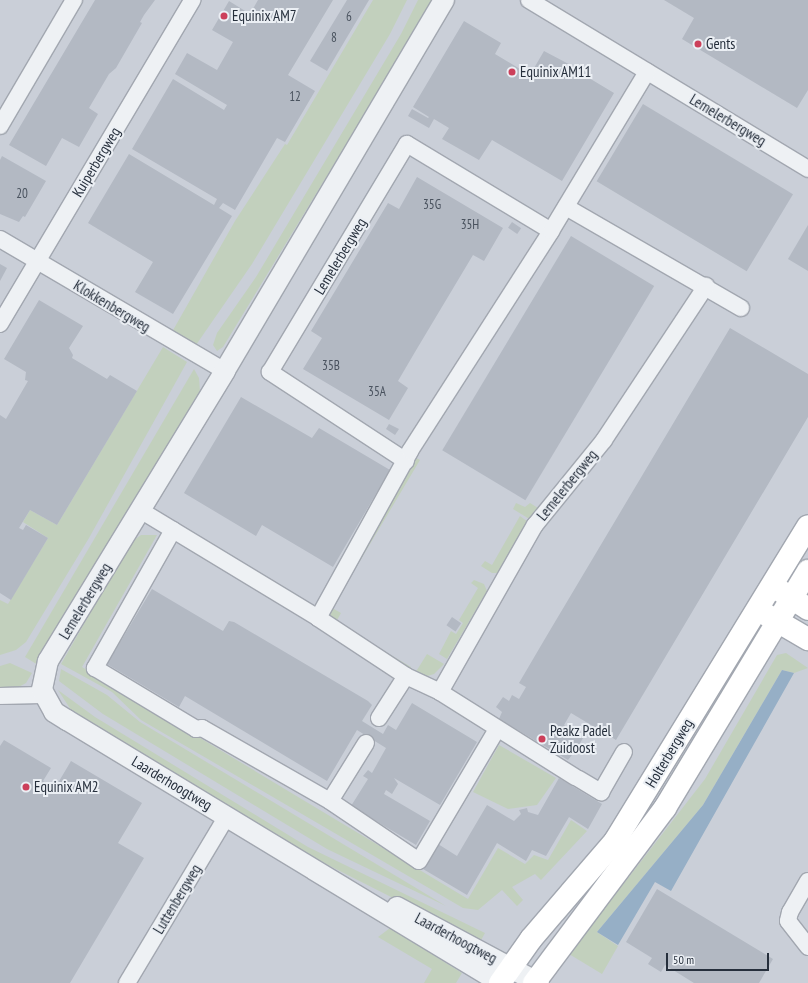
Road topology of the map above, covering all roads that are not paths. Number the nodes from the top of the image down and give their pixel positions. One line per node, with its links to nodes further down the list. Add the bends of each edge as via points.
1 (74, 0): 6 (street)
2 (192, 0): 11 (street, Kuiperbergweg)
3 (444, 0): 15 (street, Lemelerbergweg)
4 (529, 0): 5 (street, Lemelerbergweg)
5 (647, 72): 7 (street, Lemelerbergweg); 8 (street)
6 (0, 126)
7 (808, 169)
8 (566, 207): 9 (street); 12 (street)
9 (551, 231): 16 (street); 16 (street, Lemelerbergweg, via 407,144 270,372)
10 (0, 239): 11 (street, Klokkenbergweg)
11 (37, 262): 14 (street, Kuiperbergweg); 15 (street, Klokkenbergweg)
12 (706, 286): 13 (street); 28 (street, Lemelerbergweg, via 604,440 535,526)
13 (741, 308)
14 (0, 324)
15 (225, 371): 17 (street, Lemelerbergweg)
16 (406, 461): 24 (street)
17 (140, 510): 19 (street); 29 (street, Lemelerbergweg, via 48,661 42,682)
18 (808, 526): 21 (main road, Holterbergweg)
19 (172, 530): 24 (street); 35 (street, via 96,668 196,729 202,728)
20 (808, 571): 22 (main road, Holterbergweg)
21 (773, 587): 22 (main road); 23 (main road, Holterbergweg)
22 (800, 604): 25 (main road, Holterbergweg)
23 (759, 610): 25 (main road); 39 (main road, Holterbergweg, via 747,622 615,841 531,939)
24 (318, 618): 27 (street)
25 (778, 621): 26 (main road); 40 (main road, Holterbergweg, via 665,808)
26 (808, 639)
27 (406, 676): 28 (street); 31 (street)
28 (440, 692): 32 (street)
29 (44, 695): 30 (street); 36 (street, Laarderhoogtweg, via 54,712)
30 (0, 696)
31 (379, 718)
32 (497, 729): 34 (street, via 601,792); 35 (street, via 420,862)
33 (366, 743): 35 (street)
34 (624, 752)
35 (330, 801)
36 (227, 816): 39 (street, Laarderhoogtweg, via 307,864 377,896); 41 (street, Luttenbergweg)
37 (808, 881): 38 (street, via 790,912 788,921)
38 (808, 947)
39 (503, 979): 40 (street, Laarderhoogtweg)
40 (536, 982)
41 (127, 983)

